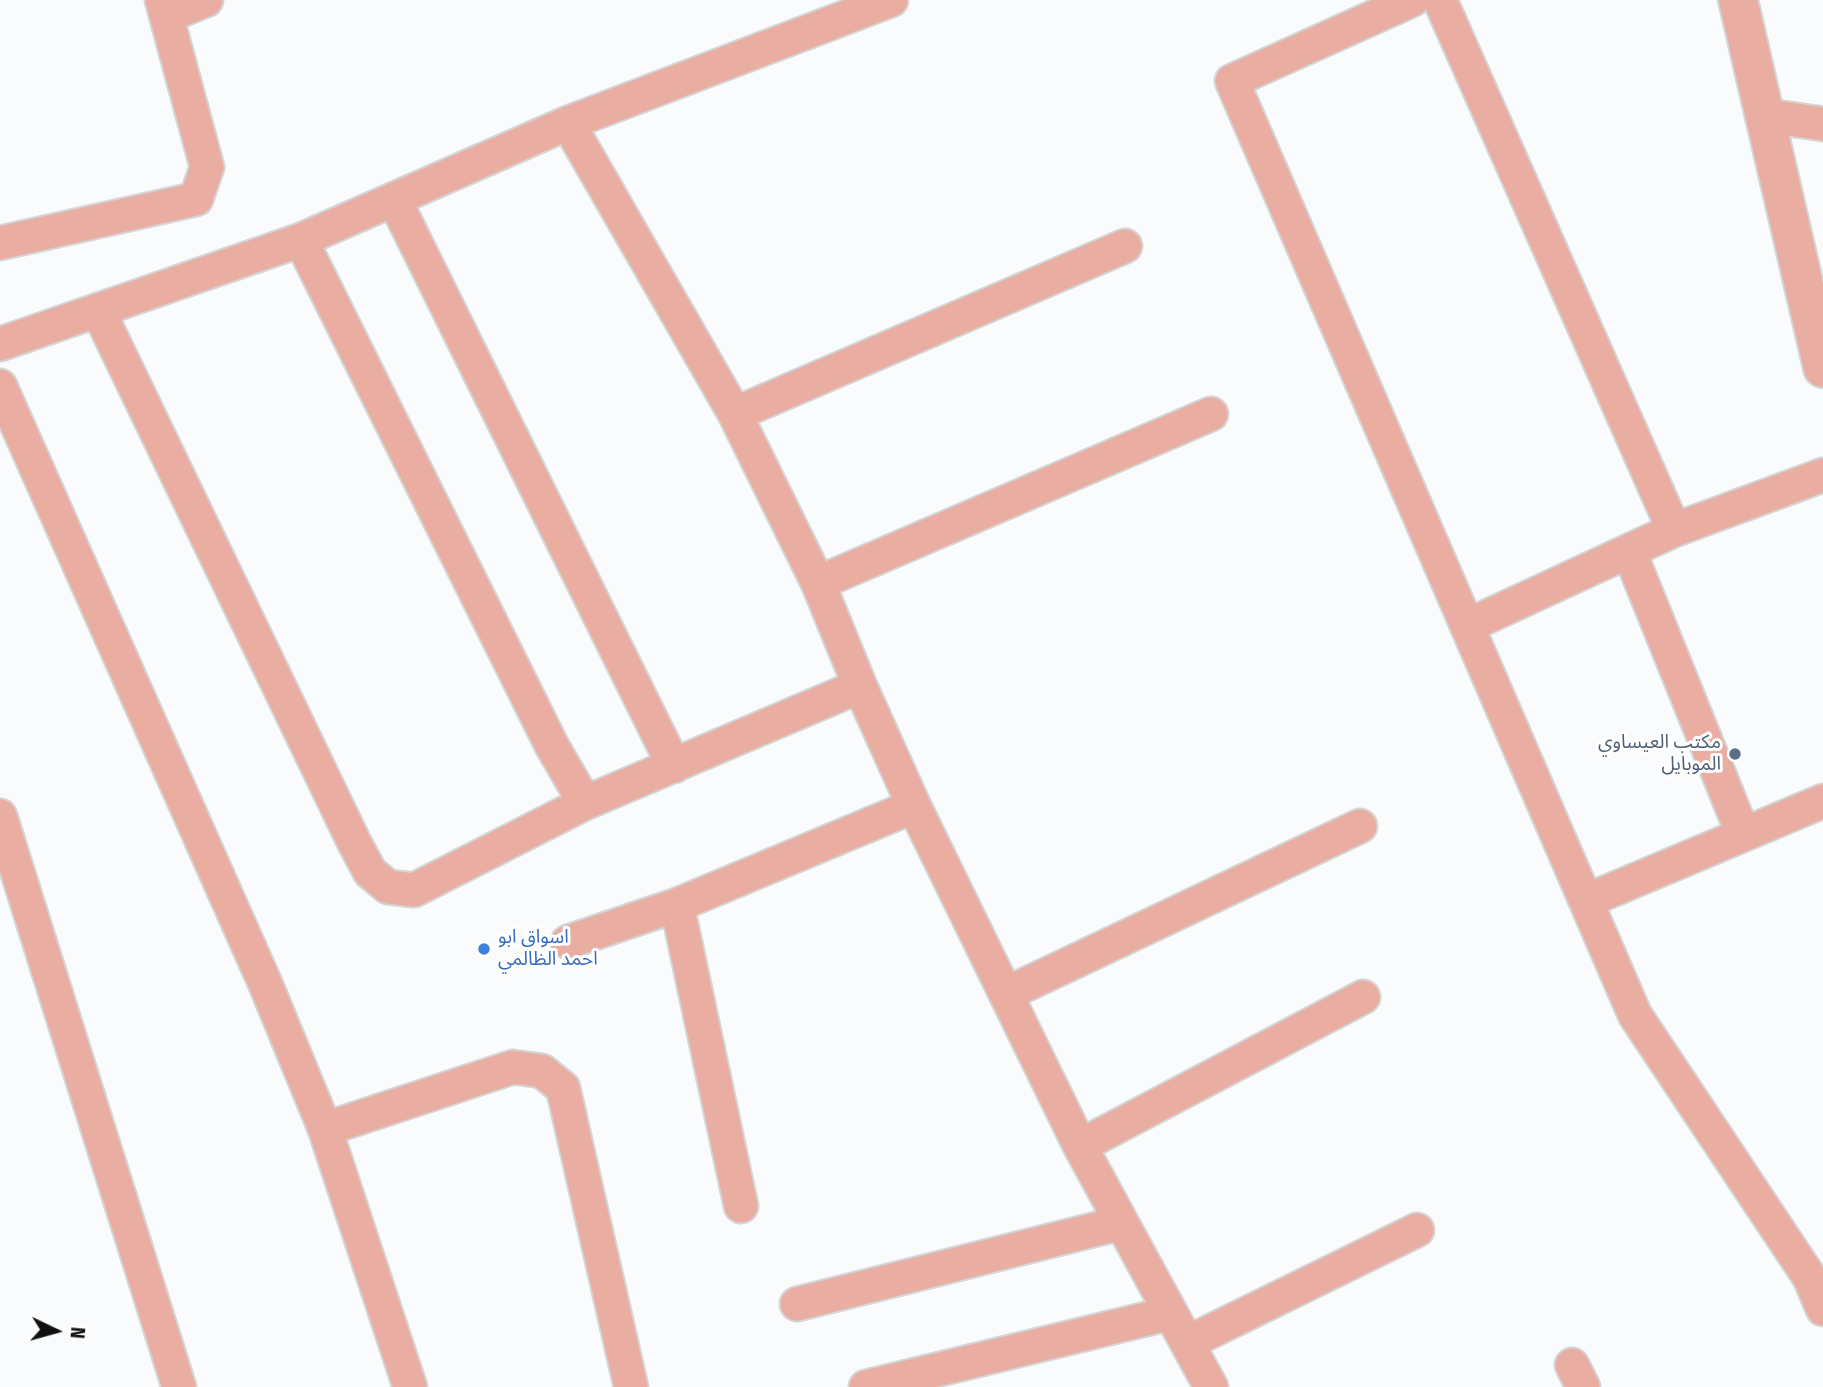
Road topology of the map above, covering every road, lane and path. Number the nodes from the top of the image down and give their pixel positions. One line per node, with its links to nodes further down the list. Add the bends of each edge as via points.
1 (206, 0): 6 (street)
2 (891, 0): 8 (street)
3 (1412, 0): 24 (street, via 1232,81)
4 (1440, 0): 21 (street)
5 (1738, 0): 7 (street)
6 (165, 8): 12 (street, via 207,167 196,199)
7 (1762, 115): 9 (street); 16 (street)
8 (568, 122): 10 (street); 18 (street)
9 (1823, 124)
10 (394, 199): 11 (street); 26 (street)
11 (301, 240): 14 (street); 28 (street, via 552,746)
12 (0, 243)
13 (1125, 246): 18 (street)
14 (98, 310): 15 (street); 28 (street, via 370,872 388,887 414,890)
15 (0, 344)
16 (1823, 364)
17 (0, 386): 38 (street, via 265,983)
18 (735, 414): 23 (street)
19 (1211, 414): 23 (street)
20 (1823, 475): 21 (street)
21 (1674, 530): 22 (street)
22 (1629, 551): 24 (street); 32 (street)
23 (818, 583): 25 (street)
24 (1466, 626): 33 (street)
25 (860, 687): 26 (street); 29 (street)
26 (674, 766): 28 (street)
27 (1823, 801): 32 (street)
28 (585, 803)
29 (914, 806): 34 (street); 36 (street)
30 (0, 816): 48 (street)
31 (1360, 825): 36 (street)
32 (1743, 834): 33 (street)
33 (1586, 901): 43 (street, via 1635,1015)
34 (677, 905): 35 (street); 40 (street)
35 (568, 942)
36 (1006, 994): 39 (street)
37 (1363, 998): 39 (street)
38 (324, 1129): 49 (street); 50 (street, via 513,1067 542,1071 563,1088)
39 (1080, 1146): 41 (street)
40 (741, 1206)
41 (1121, 1223): 44 (street); 46 (street)
42 (1417, 1230): 47 (street)
43 (1816, 1275): 45 (street)
44 (797, 1304)
45 (1823, 1309)
46 (1171, 1313): 47 (street); 51 (street)
47 (1187, 1343): 52 (street)
48 (179, 1387)
49 (410, 1387)
50 (631, 1387)
51 (866, 1387)
52 (1211, 1387)

